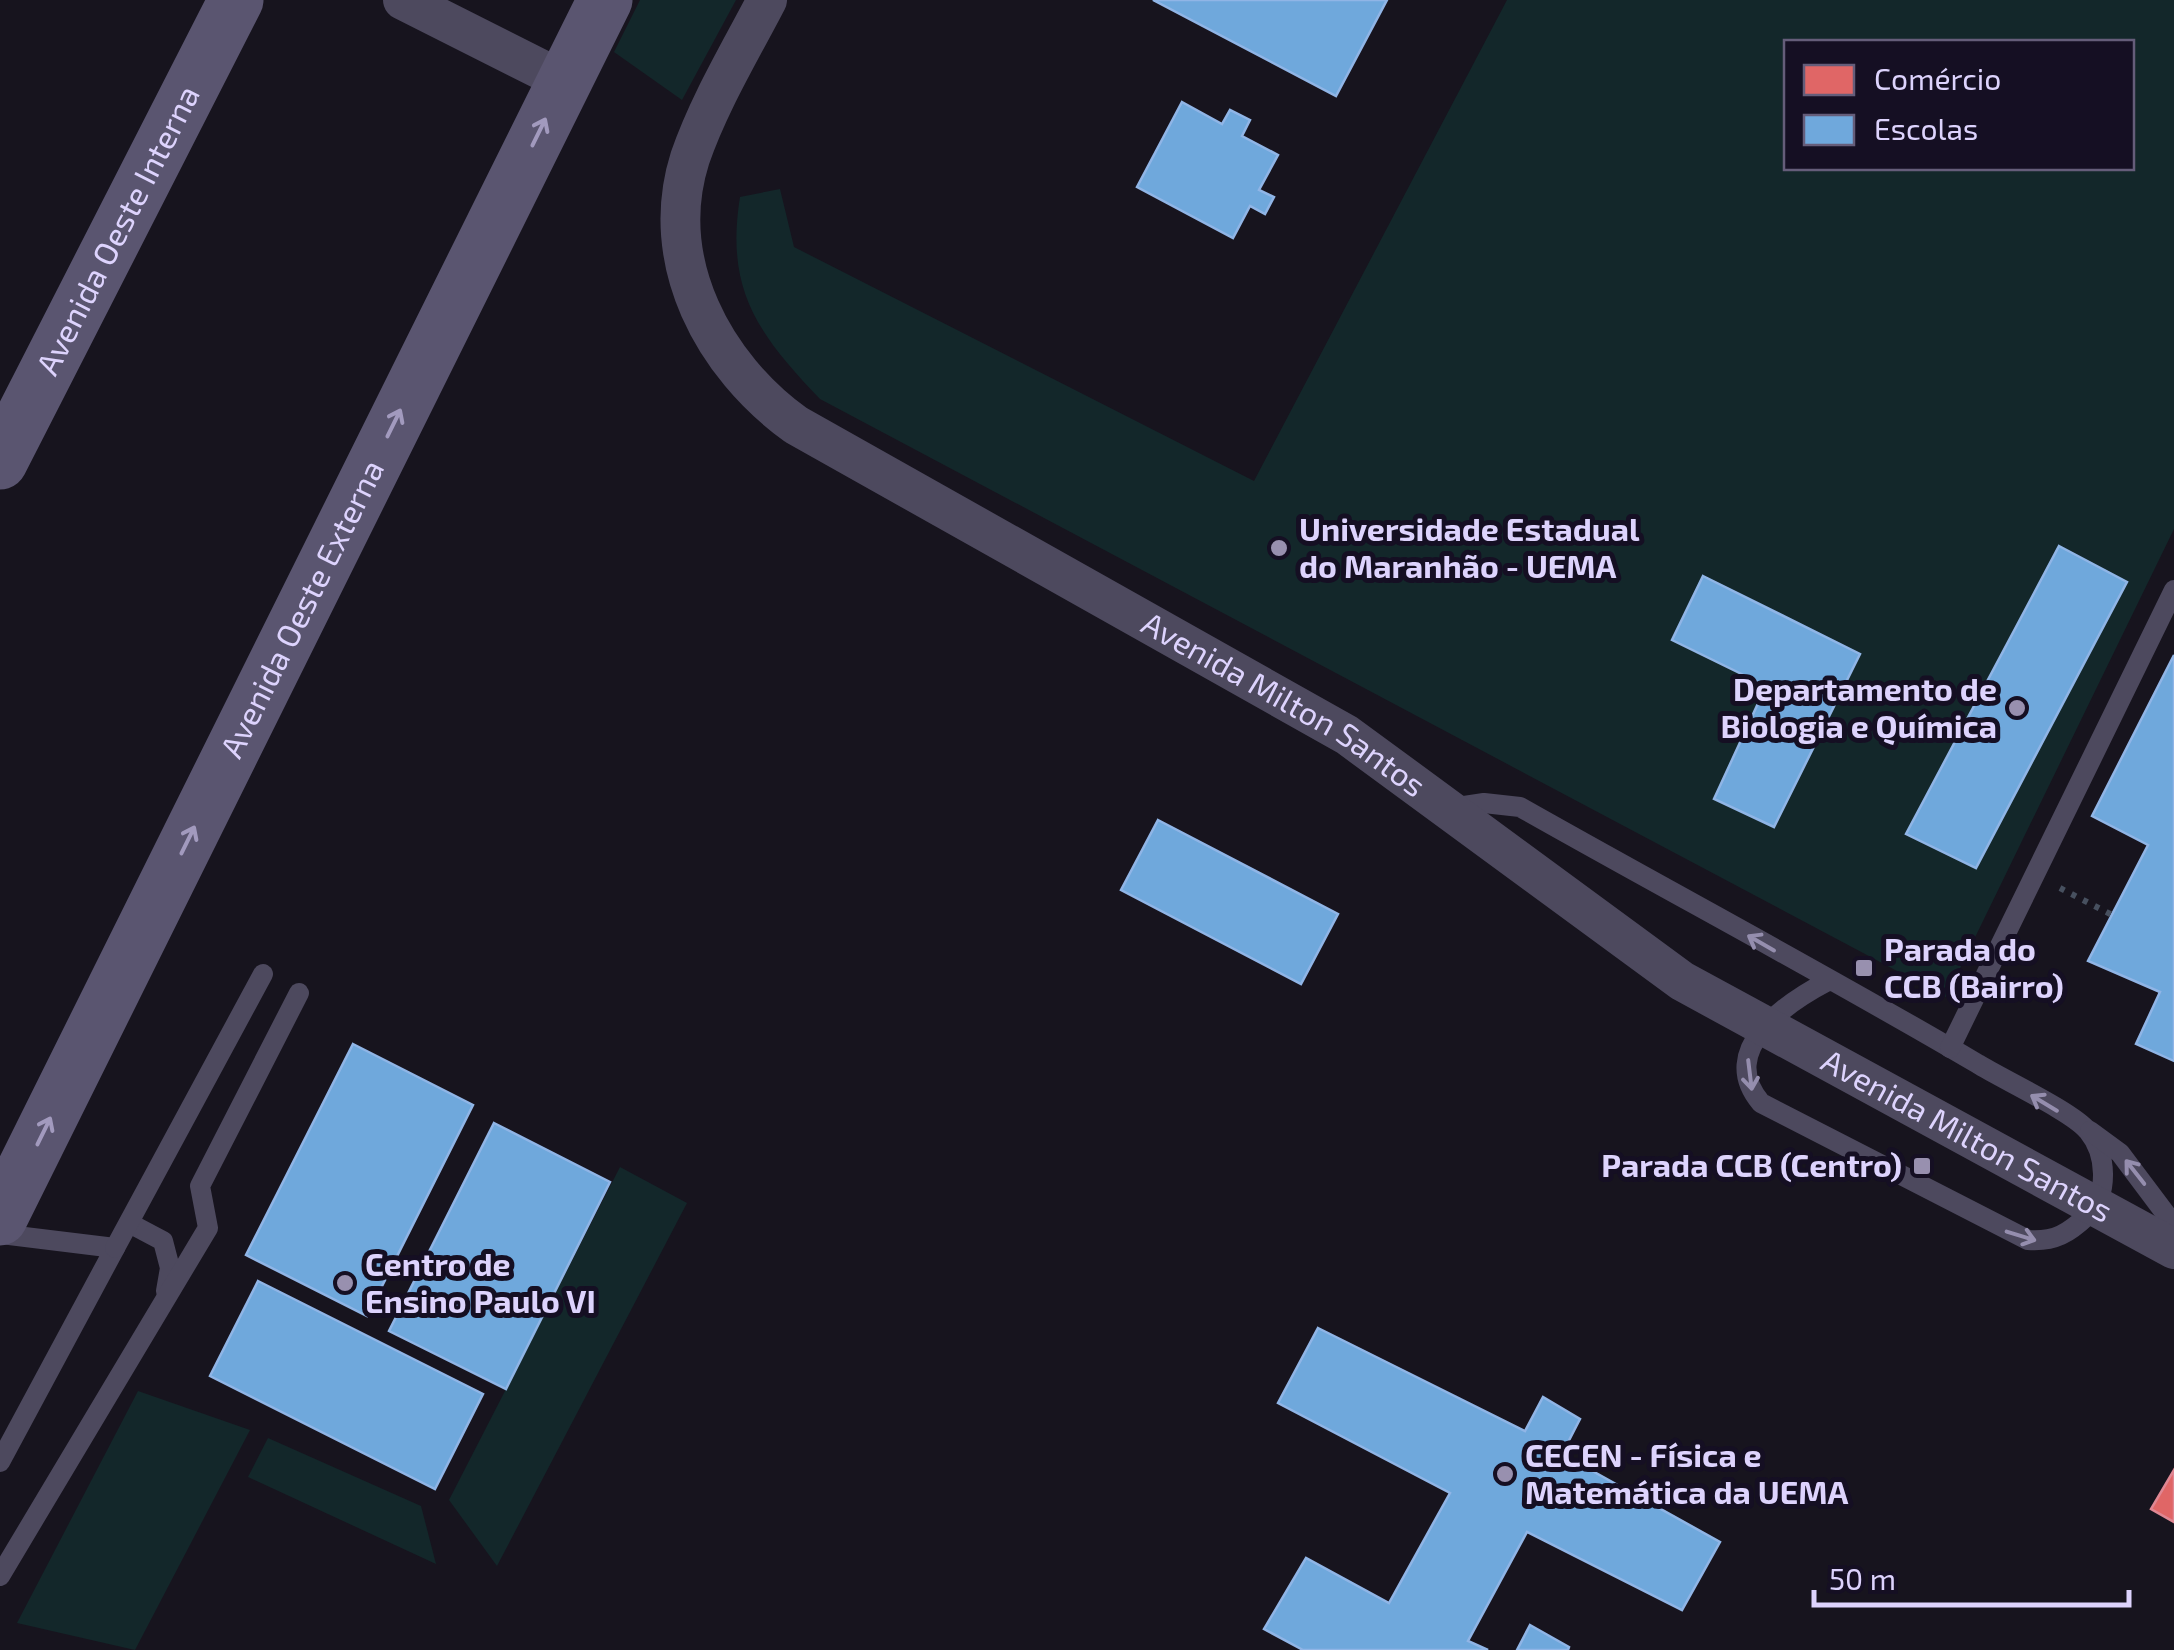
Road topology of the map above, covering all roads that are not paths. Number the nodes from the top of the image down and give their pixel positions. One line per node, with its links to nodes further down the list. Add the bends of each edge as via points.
1 (236, 0): 6 (street, Avenida Oeste Interna)
2 (404, 0): 5 (street)
3 (606, 0): 5 (street, Avenida Oeste Externa)
4 (767, 0): 8 (street, Avenida Milton Santos, via 712,104 684,190 696,300 740,378 796,425 1348,736)
5 (564, 80): 16 (street, Avenida Oeste Externa, one-way to 5)
6 (0, 462)
7 (2174, 590): 13 (lane)
8 (1452, 808): 10 (lane, one-way to 8, via 1520,806); 12 (street, Avenida Milton Santos, via 1682,982)
9 (264, 974): 17 (lane)
10 (1828, 981): 12 (lane, via 1791,1000); 13 (lane)
11 (299, 993): 22 (lane, via 200,1186 208,1228)
12 (1762, 1028): 15 (street, Avenida Milton Santos); 15 (lane, one-way to 15, via 1746,1076 1750,1090 1774,1113 2028,1240 2070,1232)
13 (1950, 1048): 14 (lane, one-way to 13)
14 (2086, 1128): 15 (lane, via 2102,1167); 18 (lane, one-way to 14, via 2120,1153)
15 (2096, 1207): 21 (street, Avenida Milton Santos)
16 (0, 1218)
17 (129, 1223): 20 (lane); 22 (lane, via 163,1241 170,1268)
18 (2174, 1226)
19 (0, 1234): 20 (lane)
20 (115, 1248): 23 (lane)
21 (2174, 1249)
22 (163, 1303): 24 (lane)
23 (0, 1462)
24 (0, 1576)

